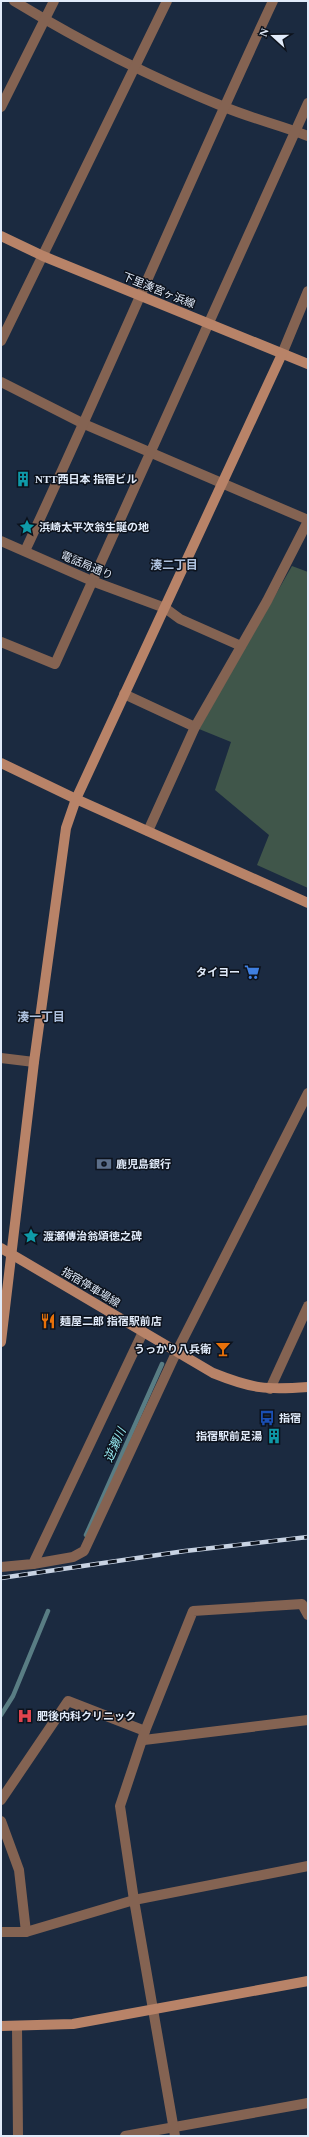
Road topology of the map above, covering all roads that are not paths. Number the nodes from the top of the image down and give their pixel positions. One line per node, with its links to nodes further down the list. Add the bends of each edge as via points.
1 (14, 1): 5 (street)
2 (54, 1): 5 (street)
3 (167, 1): 6 (street)
4 (274, 1): 9 (street)
5 (45, 20): 6 (street); 8 (street)
6 (136, 66): 9 (street, via 163,82); 13 (street)
7 (308, 103): 10 (street)
8 (1, 107)
9 (224, 107): 10 (street); 15 (street)
10 (296, 132): 11 (street); 16 (street)
11 (308, 136)
12 (1, 236): 13 (street, 下里湊宮ヶ浜線)
13 (43, 256): 15 (street, 下里湊宮ヶ浜線); 17 (street)
14 (308, 291): 18 (street)
15 (142, 296): 16 (street, 下里湊宮ヶ浜線); 21 (street)
16 (209, 324): 18 (street, 下里湊宮ヶ浜線); 22 (street)
17 (1, 342)
18 (282, 354): 19 (street, 下里湊宮ヶ浜線); 23 (street)
19 (308, 364)
20 (1, 382): 21 (street)
21 (84, 424): 22 (street); 26 (street)
22 (151, 451): 23 (street); 27 (street)
23 (222, 484): 24 (street); 28 (street)
24 (308, 520): 30 (street)
25 (1, 540): 26 (street, 電話局通り)
26 (25, 551): 27 (street, 電話局通り)
27 (92, 581): 28 (street, 電話局通り); 29 (street, via 55,664)
28 (165, 608): 30 (street, 電話局通り, via 180,619); 31 (street)
29 (1, 642)
30 (241, 646): 32 (street)
31 (124, 694): 32 (street); 34 (street)
32 (196, 727): 35 (street)
33 (1, 764): 34 (street)
34 (76, 799): 35 (street); 38 (street, via 66,828)
35 (148, 831): 36 (street)
36 (308, 903)
37 (1, 1058): 38 (street)
38 (34, 1062): 42 (street)
39 (308, 1093): 40 (street)
40 (304, 1113): 46 (street)
41 (1, 1248): 42 (street, 指宿停車場線)
42 (12, 1253): 44 (street, 指宿停車場線); 45 (street)
43 (308, 1306): 48 (street)
44 (144, 1332): 46 (street, 指宿停車場線); 49 (street)
45 (1, 1342)
46 (176, 1353): 48 (street, 指宿停車場線, via 213,1373 241,1384); 49 (street, via 84,1551 73,1557)
47 (308, 1387): 48 (street, 指宿停車場線)
48 (270, 1389)
49 (33, 1564): 50 (street)
50 (1, 1567)
51 (308, 1615): 53 (street, via 302,1604 193,1611)
52 (308, 1720): 53 (street)
53 (144, 1735): 54 (street, via 68,1701); 57 (street, via 120,1806)
54 (1, 1800)
55 (1, 1821): 59 (street, via 19,1870)
56 (308, 1866): 57 (street)
57 (134, 1900): 59 (street); 61 (street)
58 (1, 1932): 59 (street)
59 (26, 1932)
60 (308, 1982): 61 (street)
61 (152, 2009): 63 (street, via 73,2024); 65 (street)
62 (1, 2026): 63 (street)
63 (17, 2026): 66 (street)
64 (308, 2103): 65 (street)
65 (174, 2132): 67 (street)
66 (18, 2136)
67 (125, 2136)

